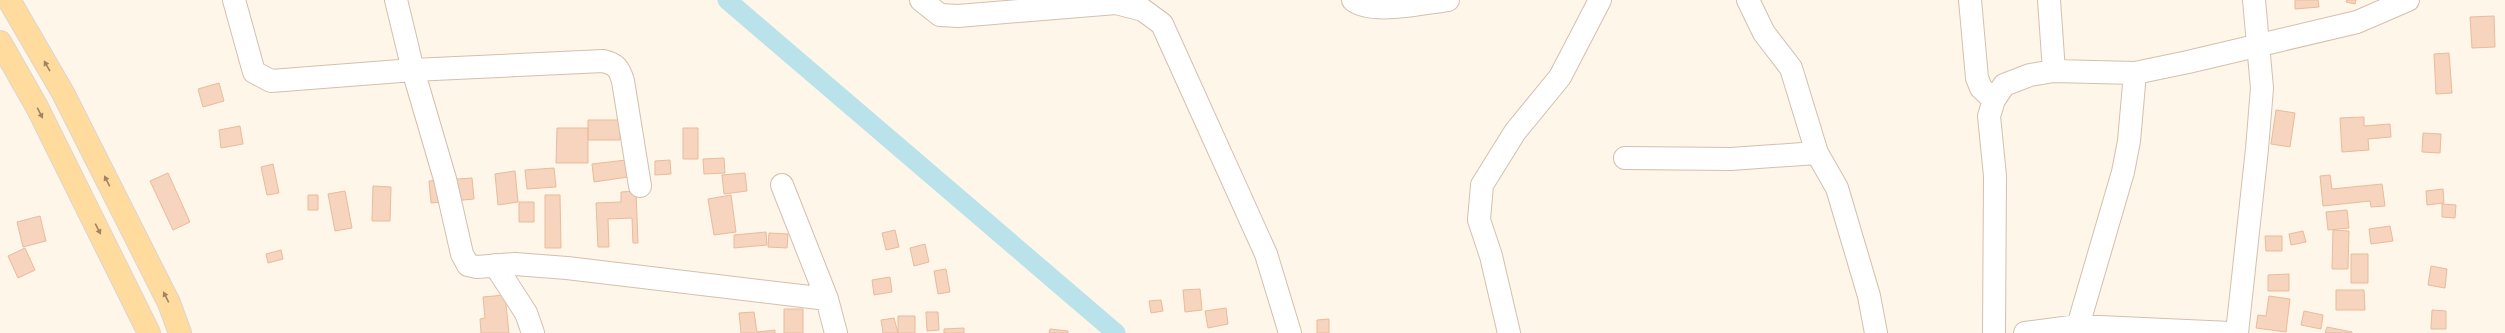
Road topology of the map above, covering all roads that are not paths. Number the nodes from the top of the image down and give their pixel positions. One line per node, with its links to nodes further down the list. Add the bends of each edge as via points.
1 (9, 0): 27 (main road, one-way to 1, via 169,303 63,93)
2 (234, 0): 15 (street, via 254,72 271,81)
3 (396, 0): 15 (street)
4 (921, 0): 30 (street, via 940,15 958,16 1116,3 1143,10 1162,24 1266,254)
5 (1353, 0): 6 (street, via 1379,8)
6 (1448, 0)
7 (1600, 0): 31 (street, via 1581,32 1560,77 1515,132 1482,185 1479,220 1491,256)
8 (1748, 0): 19 (street, via 1764,33 1791,68)
9 (1970, 0): 18 (street, via 1977,78 1981,88)
10 (2049, 0): 16 (street)
11 (2254, 0): 14 (street)
12 (2408, 0): 14 (street, via 2357,22)
13 (0, 42): 26 (main road, one-way to 26, via 37,107)
14 (2259, 45): 17 (street); 36 (street, via 2262,88 2258,141)
15 (413, 70): 22 (street, via 603,61 614,64 620,70 623,81); 23 (street, via 445,179 462,254 468,265)
16 (2054, 71): 17 (street); 18 (street, via 2030,75 2004,85)
17 (2135, 73): 25 (street, via 2129,141 2123,172)
18 (1994, 100): 33 (street, via 1989,116 1995,176)
19 (1817, 153): 20 (street, via 1731,159); 32 (street, via 1837,188 1869,296)
20 (1625, 158)
21 (782, 185): 24 (street)
22 (640, 186)
23 (495, 265): 24 (street, via 567,268); 28 (street, via 526,313)
24 (827, 299): 29 (street)
25 (2078, 326): 34 (street); 35 (street)
26 (149, 333)
27 (180, 333)
28 (533, 333)
29 (836, 333)
30 (1290, 333)
31 (1509, 333)
32 (1876, 333)
33 (1994, 333)
34 (2025, 333)
35 (2230, 333)
36 (2237, 333)

